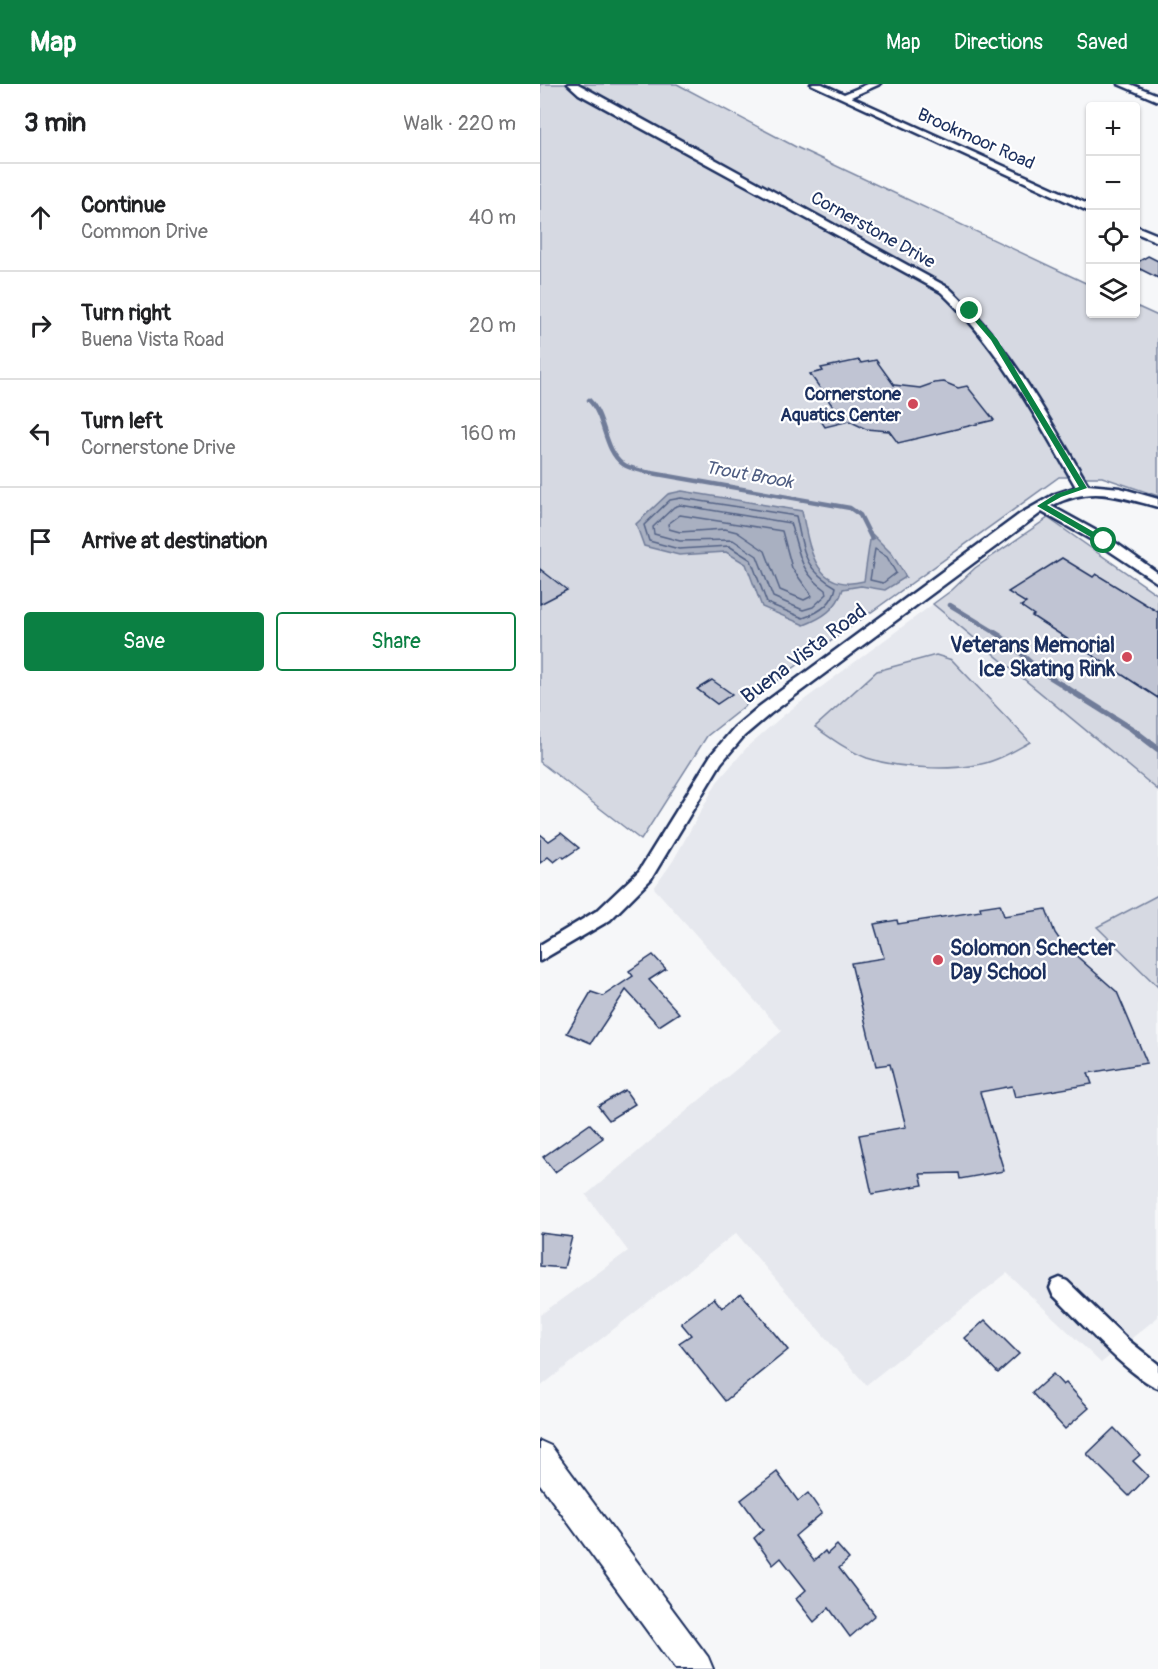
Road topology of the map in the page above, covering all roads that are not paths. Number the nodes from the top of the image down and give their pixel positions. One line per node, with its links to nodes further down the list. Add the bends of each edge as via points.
1 (572, 84): 10 (street, Cornerstone Drive, via 945,290 994,339)
2 (815, 84): 5 (street, Brookmoor Road)
3 (876, 84): 5 (street)
4 (1122, 84): 6 (street)
5 (844, 97): 7 (street, Brookmoor Road)
6 (1158, 98)
7 (1086, 207)
8 (1140, 231): 9 (street)
9 (1158, 239)
10 (1083, 488): 11 (street, Buena Vista Road, via 1104,488); 12 (street, Buena Vista Road)
11 (1158, 503)
12 (1041, 506): 13 (street, via 1104,541); 14 (street, Buena Vista Road, via 739,732 704,777 645,875 604,915)
13 (1158, 579)
14 (540, 954)
15 (1060, 1288): 16 (street)
16 (1158, 1378)
17 (540, 1457): 18 (main road)
18 (696, 1669)

